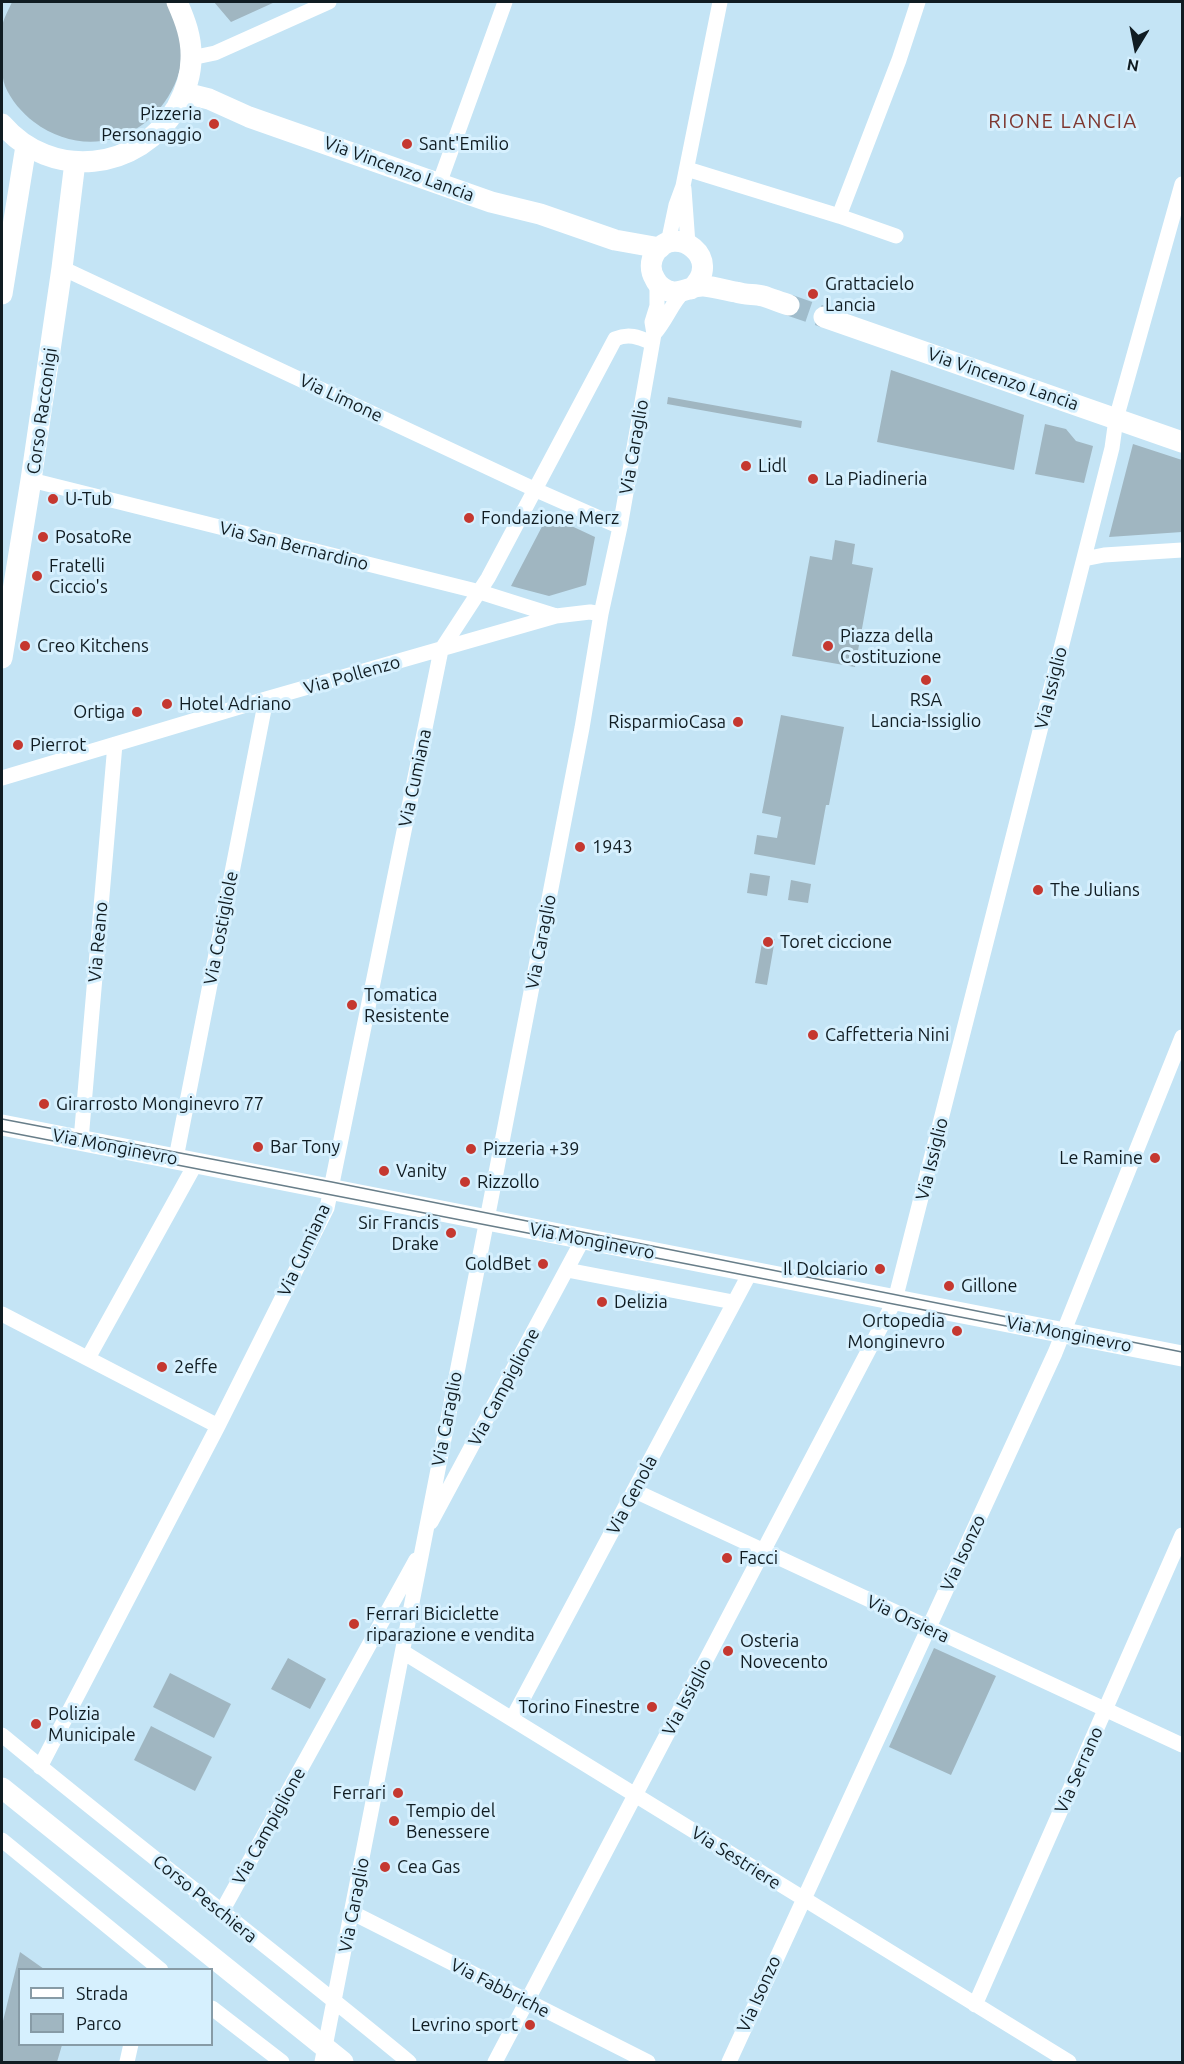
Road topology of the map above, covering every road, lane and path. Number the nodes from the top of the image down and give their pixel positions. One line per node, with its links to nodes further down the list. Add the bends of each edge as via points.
1 (177, 2): 6 (street, via 188,29)
2 (329, 2): 6 (street, via 215,53)
3 (505, 2): 12 (street)
4 (720, 2): 11 (street, Via Caraglio)
5 (918, 2): 14 (street)
6 (191, 58): 7 (street)
7 (185, 93): 10 (street, via 167,123 141,146 109,159); 12 (street, Via Vincenzo Lancia)
8 (2, 124): 9 (street)
9 (26, 146): 10 (street, via 56,159); 20 (street)
10 (75, 162): 18 (street, Corso Racconigi)
11 (687, 169): 14 (street); 16 (street, Via Caraglio)
12 (439, 184): 16 (street, Via Vincenzo Lancia)
13 (1182, 184): 25 (street, Via Issiglio)
14 (839, 216): 15 (street)
15 (896, 237)
16 (665, 257): 17 (street, via 695,248); 19 (street, via 669,291); 24 (street, Via Caraglio, via 652,322)
17 (702, 262): 19 (street, via 700,277); 21 (street)
18 (62, 268): 27 (street, Corso Racconigi); 28 (street, Via Limone)
19 (688, 290): 21 (street, via 705,286); 24 (street, Via Caraglio, via 669,310)
20 (2, 294)
21 (762, 296): 22 (street)
22 (789, 305)
23 (824, 317): 25 (street, Via Vincenzo Lancia)
24 (653, 338): 28 (street, via 625,335 615,339); 29 (street, Via Caraglio)
25 (1116, 419): 26 (street, Via Vincenzo Lancia); 31 (street, Via Issiglio)
26 (1182, 442)
27 (32, 480): 32 (street, Via San Bernardino); 36 (street, Corso Racconigi)
28 (536, 490): 29 (street, Via Limone); 32 (street)
29 (620, 527): 33 (street, Via Caraglio)
30 (1182, 550): 31 (street)
31 (1084, 559): 50 (street, Via Issiglio)
32 (480, 592): 34 (street, Via San Bernardino); 35 (street)
33 (601, 614): 34 (street, Via Pollenzo); 46 (street, Via Caraglio)
34 (556, 616): 35 (street, Via Pollenzo)
35 (441, 650): 37 (street, Via Pollenzo); 45 (street, Via Cumiana)
36 (2, 658)
37 (266, 699): 38 (street, Via Pollenzo); 43 (street, Via Costigliole)
38 (115, 744): 39 (street, Via Pollenzo); 42 (street, Via Reano)
39 (2, 778)
40 (1182, 1036): 53 (street, Via Isonzo)
41 (2, 1125): 42 (street, Via Monginevro)
42 (81, 1140): 43 (street, Via Monginevro)
43 (176, 1158): 44 (street, Via Monginevro)
44 (196, 1162): 45 (street, Via Monginevro); 55 (street)
45 (331, 1189): 46 (street, Via Monginevro); 56 (street, Via Cumiana, via 327,1208)
46 (487, 1220): 47 (street, Via Monginevro); 59 (street, Via Caraglio)
47 (584, 1239): 48 (street, Via Campiglione); 49 (street, Via Monginevro)
48 (567, 1270): 51 (street, Via Monginevro); 59 (street, Via Campiglione)
49 (751, 1271): 50 (street, Via Monginevro); 51 (street, Via Genola)
50 (896, 1300): 53 (street, Via Monginevro); 60 (street, Via Issiglio)
51 (733, 1302): 57 (street, Via Genola)
52 (2, 1314): 55 (street)
53 (1063, 1332): 54 (street, Via Monginevro); 61 (street, Via Isonzo)
54 (1182, 1356)
55 (88, 1358): 56 (street)
56 (218, 1426): 68 (street, Via Cumiana)
57 (635, 1491): 60 (street, Via Orsiera); 65 (street, Via Genola)
58 (1182, 1535): 64 (street, Via Serrano)
59 (423, 1543): 62 (street, Via Caraglio); 63 (street, Via Caraglio)
60 (763, 1552): 61 (street, Via Orsiera); 70 (street, Via Issiglio)
61 (928, 1628): 64 (street, Via Orsiera); 72 (street, Via Isonzo)
62 (403, 1652): 65 (street, Via Sestriere); 74 (street, Via Caraglio)
63 (351, 1675): 73 (street, Via Campiglione)
64 (1106, 1710): 67 (street, Via Orsiera); 78 (street, Via Serrano)
65 (512, 1719): 70 (street, Via Sestriere)
66 (2, 1735): 68 (street, Corso Peschiera)
67 (1182, 1745)
68 (40, 1767): 73 (street, Corso Peschiera)
69 (2, 1788): 81 (street)
70 (635, 1795): 72 (street, Via Sestriere); 77 (street, Via Issiglio)
71 (2, 1840): 75 (street)
72 (803, 1898): 78 (street, Via Sestriere); 88 (street, Via Isonzo)
73 (221, 1913): 76 (street, Corso Peschiera)
74 (353, 1913): 76 (street, Via Caraglio); 77 (street, Via Fabbriche)
75 (153, 1967)
76 (335, 2001): 81 (street, Via Caraglio); 85 (street, Corso Peschiera)
77 (528, 2002): 86 (street, Via Issiglio); 87 (street, Via Fabbriche)
78 (975, 2005): 89 (street, Via Sestriere)
79 (213, 2009): 83 (street)
80 (131, 2046): 82 (street)
81 (324, 2055): 84 (street)
82 (127, 2062)
83 (282, 2062)
84 (343, 2062)
85 (410, 2062)
86 (495, 2062)
87 (648, 2062)
88 (729, 2062)
89 (1069, 2062)

